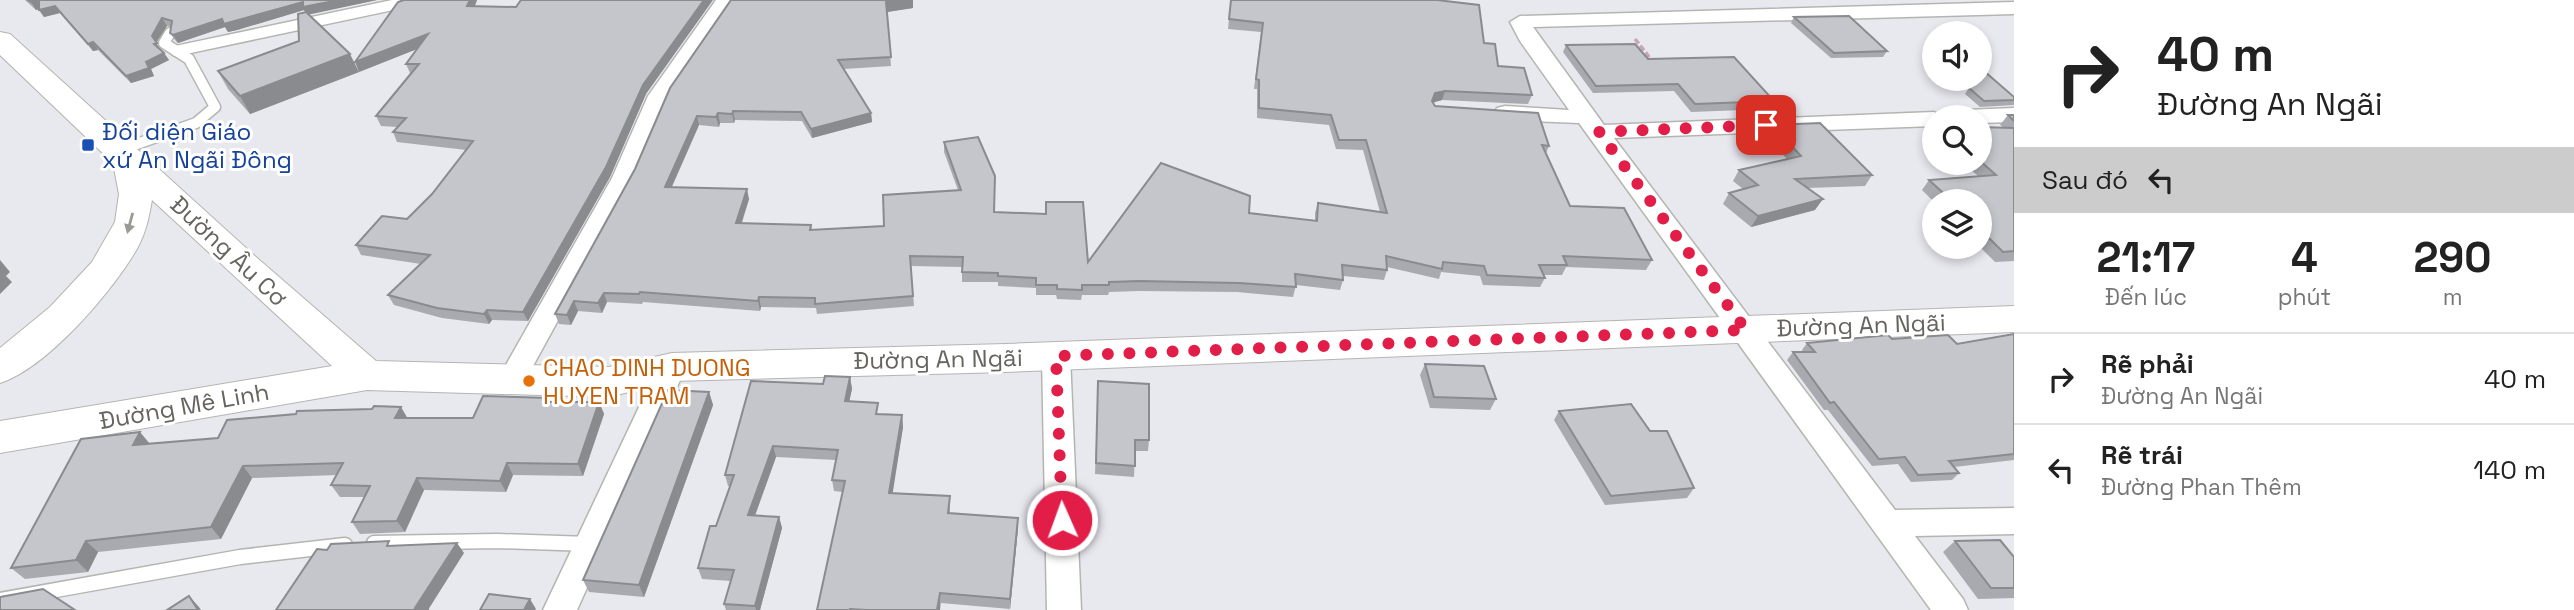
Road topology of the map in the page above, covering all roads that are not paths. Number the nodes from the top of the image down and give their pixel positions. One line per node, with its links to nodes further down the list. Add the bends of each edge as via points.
1 (416, 0): 8 (lane)
2 (726, 0): 21 (street, via 659,96 624,178)
3 (1880, 6): 4 (street); 5 (street)
4 (1824, 7): 13 (street, via 1520,22)
5 (2014, 8)
6 (170, 33): 8 (lane, via 164,43)
7 (0, 40): 14 (main road, Đường Âu Cơ)
8 (176, 51): 14 (lane, via 189,59 215,107 196,123)
9 (1482, 111): 13 (street)
10 (2014, 115): 11 (street)
11 (1992, 116)
12 (1922, 119): 13 (street)
13 (1593, 125): 16 (street)
14 (123, 153): 19 (main road, one-way to 19, via 136,198 129,232 103,273 66,315); 20 (main road, Đường Âu Cơ)
15 (2014, 319): 16 (main road, Đường An Ngãi)
16 (1746, 330): 17 (main road, Đường An Ngãi); 24 (street)
17 (1056, 356): 18 (main road, Đường An Ngãi); 28 (street)
18 (672, 367): 21 (main road, Đường An Ngãi, via 609,382); 25 (street)
19 (0, 368)
20 (367, 375): 21 (main road, Đường An Ngãi); 22 (main road, Đường Mê Linh)
21 (512, 379)
22 (0, 438)
23 (2014, 521): 24 (street)
24 (1887, 523): 29 (street)
25 (589, 544): 26 (lane, via 469,541 312,547); 27 (street)
26 (0, 600)
27 (560, 610)
28 (1064, 610)
29 (1951, 610)

